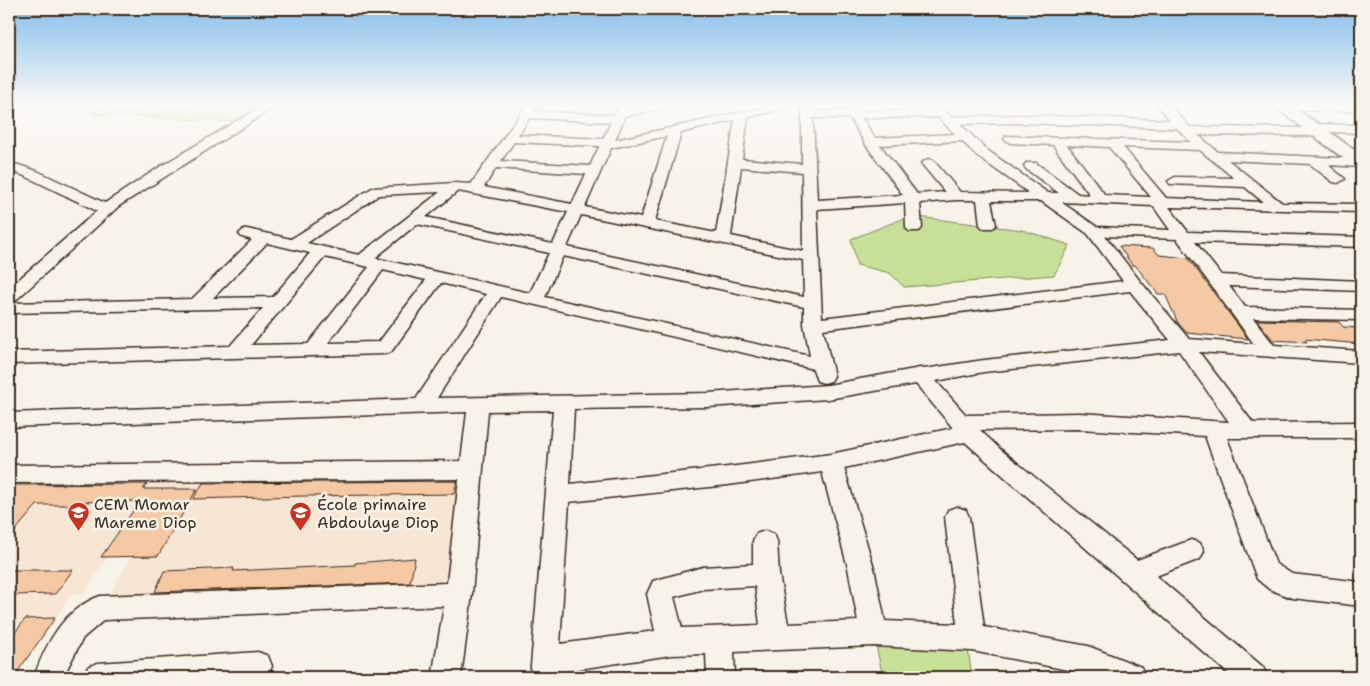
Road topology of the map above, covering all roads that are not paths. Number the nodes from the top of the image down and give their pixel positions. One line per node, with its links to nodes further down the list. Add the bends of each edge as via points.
1 (217, 138): 47 (street)
2 (510, 138): 17 (street); 24 (street)
3 (609, 138): 17 (street)
4 (640, 138): 17 (street)
5 (673, 138): 49 (street)
6 (739, 138): 23 (street)
7 (808, 138): 27 (street)
8 (868, 138): 15 (street)
9 (945, 138): 15 (street)
10 (965, 138): 39 (street)
11 (1195, 138): 18 (street)
12 (1330, 138): 21 (street)
13 (1010, 139): 14 (street)
14 (1057, 141): 16 (street); 41 (street)
15 (870, 142): 38 (street)
16 (1112, 142): 18 (street); 42 (street)
17 (606, 145): 28 (street)
18 (1204, 146): 19 (street)
19 (1216, 156): 20 (street); 30 (street)
20 (1312, 160): 21 (street); 31 (street)
21 (1359, 160)
22 (928, 162): 36 (street)
23 (735, 163): 27 (street); 54 (street)
24 (491, 164): 28 (street); 35 (street)
25 (9, 166): 47 (street)
26 (1031, 166): 40 (street)
27 (809, 168): 43 (street)
28 (595, 170): 45 (street)
29 (1186, 170): 30 (street)
30 (1235, 171): 33 (street)
31 (1338, 179)
32 (1175, 181): 33 (street)
33 (1248, 182): 44 (street)
34 (455, 187): 35 (street); 48 (street); 55 (street, via 377,191)
35 (475, 189): 45 (street)
36 (956, 196): 37 (street); 38 (street)
37 (983, 196): 39 (street); 50 (street)
38 (912, 197): 43 (street); 51 (street)
39 (1047, 198): 40 (street); 52 (street)
40 (1076, 199): 41 (street)
41 (1101, 200): 42 (street)
42 (1161, 203): 44 (street); 53 (street)
43 (810, 205): 59 (street)
44 (1278, 207): 46 (street)
45 (577, 208): 49 (street); 57 (street)
46 (1361, 208)
47 (107, 210): 67 (street)
48 (414, 219): 57 (street); 60 (street)
49 (647, 223): 54 (street)
50 (988, 225)
51 (914, 228)
52 (1093, 231): 53 (street); 64 (street)
53 (1183, 236): 56 (street); 63 (street)
54 (723, 238): 59 (street)
55 (293, 245): 58 (street); 70 (street, via 255,236)
56 (1358, 245)
57 (558, 249): 68 (street); 71 (street)
58 (321, 252): 60 (street); 69 (street)
59 (811, 257): 71 (street)
60 (361, 260): 61 (street)
61 (379, 265): 62 (street); 76 (street)
62 (436, 278): 66 (street); 76 (street, via 384,348)
63 (1216, 280): 65 (street); 72 (street)
64 (1134, 285): 74 (street); 75 (street)
65 (1361, 286)
66 (497, 292): 68 (street); 86 (street)
67 (9, 299): 70 (street)
68 (535, 300): 81 (street)
69 (276, 302): 70 (street); 78 (street)
70 (198, 304)
71 (812, 304): 74 (street)
72 (1241, 312): 73 (street); 77 (street)
73 (1361, 315)
74 (813, 324): 81 (street)
75 (1184, 344): 77 (street); 82 (street); 91 (street)
76 (314, 349): 78 (street)
77 (1269, 350): 79 (street)
78 (235, 352): 80 (street)
79 (1361, 357)
80 (9, 358)
81 (821, 365): 83 (street)
82 (920, 375): 83 (street); 88 (street)
83 (828, 392): 84 (street, via 690,401)
84 (564, 402): 85 (street); 95 (street)
85 (478, 404): 86 (street); 93 (street)
86 (421, 407): 87 (street)
87 (9, 420)
88 (965, 428): 89 (street, via 1078,421); 92 (street); 99 (street)
89 (1213, 429): 91 (street); 102 (street, via 1266,570 1292,586)
90 (1361, 430): 91 (street)
91 (1247, 431)
92 (831, 462): 95 (street); 103 (street)
93 (471, 470): 94 (street); 101 (street)
94 (9, 474)
95 (557, 494): 109 (street)
96 (957, 517): 105 (street)
97 (765, 541): 100 (street)
98 (1192, 551): 99 (street)
99 (1134, 573): 115 (street)
100 (766, 574): 104 (street); 107 (street, via 703,578 662,589 660,594)
101 (459, 594): 110 (street, via 100,608 86,615 71,630); 112 (street)
102 (1361, 594)
103 (874, 633): 104 (street); 105 (street)
104 (776, 637): 106 (street)
105 (972, 638): 114 (street, via 1088,660)
106 (719, 639): 107 (street); 113 (street)
107 (672, 642): 109 (street)
108 (258, 666): 111 (street)
109 (544, 668)
110 (48, 677)
111 (98, 677)
112 (447, 677)
113 (721, 677)
114 (1131, 677)
115 (1253, 677)

